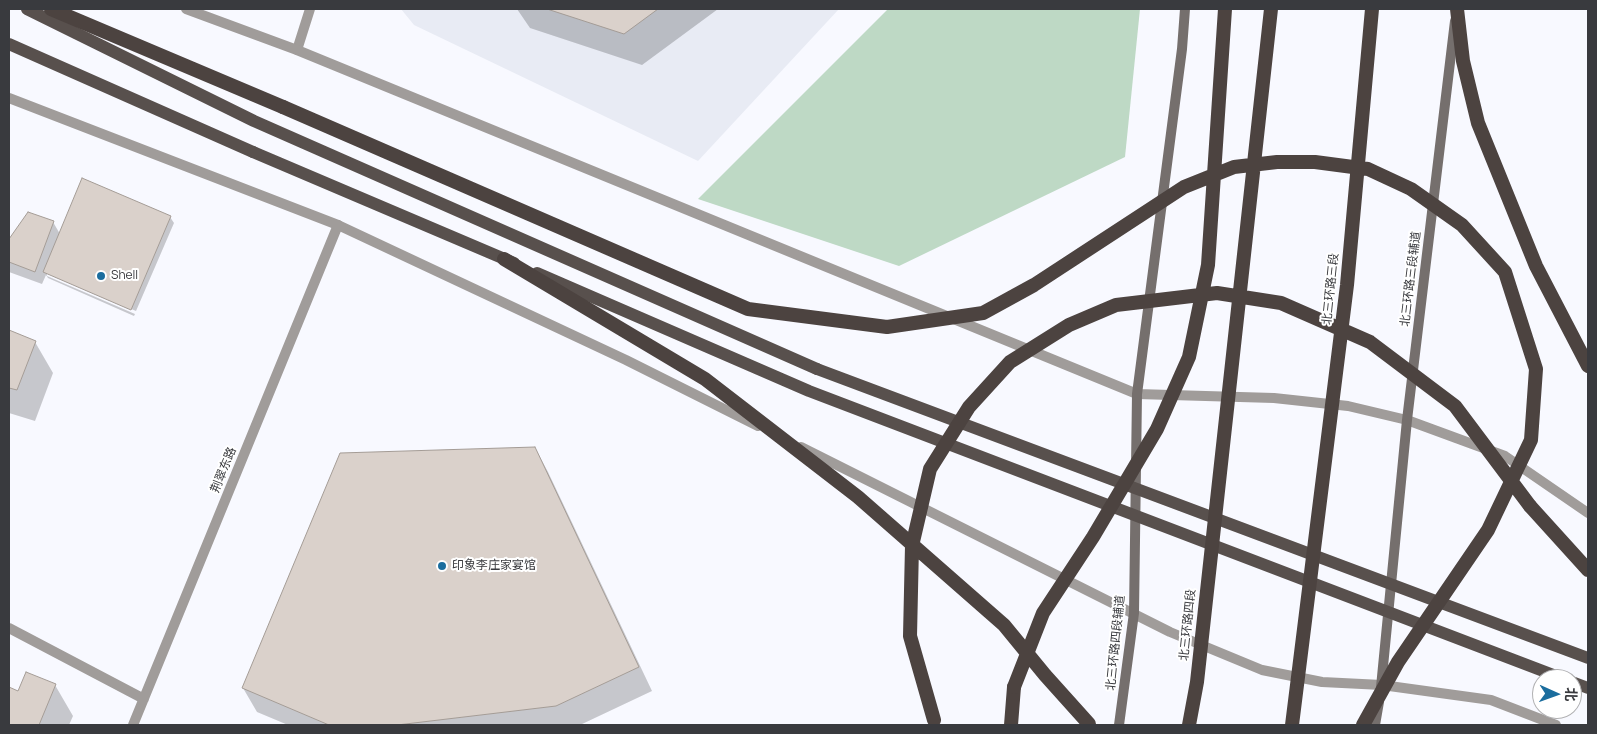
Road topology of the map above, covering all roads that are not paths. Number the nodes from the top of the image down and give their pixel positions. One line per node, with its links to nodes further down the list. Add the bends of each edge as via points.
1 (27, 9): 22 (main road, bridge, via 254,121 817,368)
2 (51, 9): 33 (highway, bridge, via 283,106 748,310 887,327 983,313 1034,285 1184,187 1234,168 1277,162 1315,162 1368,169 1411,189 1462,225 1505,272 1536,369 1531,440 1488,530 1398,662)
3 (186, 9): 11 (street)
4 (310, 9): 11 (street)
5 (1185, 9): 16 (main road)
6 (1225, 9): 28 (highway, bridge, via 1208,265 1189,357 1157,429 1043,613 1014,687)
7 (1271, 9): 31 (highway, 北三环路四段, bridge, via 1197,682)
8 (1372, 9): 32 (highway, 北三环路三段, bridge, via 1347,285)
9 (1457, 9): 15 (highway, via 1463,61 1478,123 1536,266); 17 (main road, 北三环路三段辅道)
10 (9, 44): 14 (main road, bridge)
11 (297, 50): 16 (street)
12 (9, 98): 13 (street)
13 (338, 225): 20 (street, via 626,360); 25 (street, 荆翠东路)
14 (504, 259): 23 (main road, bridge, via 809,391); 29 (highway, bridge, via 705,380 858,497 1004,624 1044,675)
15 (1588, 366)
16 (1137, 394): 17 (street, via 1274,398 1348,406); 20 (main road, 北三环路四段辅道)
17 (1407, 420): 18 (street, via 1505,456); 24 (main road, 北三环路三段辅道)
18 (1588, 513)
19 (1588, 570): 27 (highway, bridge, via 1530,506 1455,406 1370,342 1281,303 1217,293 1116,305 1069,325 1010,362 969,407 930,469 912,546 910,636)
20 (1134, 613): 24 (street, via 1170,632 1262,670 1322,682); 30 (main road, 北三环路四段辅道)
21 (9, 628): 25 (street)
22 (1588, 658)
23 (1538, 669)
24 (1382, 685): 34 (main road); 35 (street, via 1491,700)
25 (144, 699): 26 (street, 荆翠东路)
26 (133, 725)
27 (936, 725)
28 (1011, 725)
29 (1091, 725)
30 (1119, 725)
31 (1189, 725)
32 (1292, 725)
33 (1363, 725)
34 (1375, 725)
35 (1556, 725)

